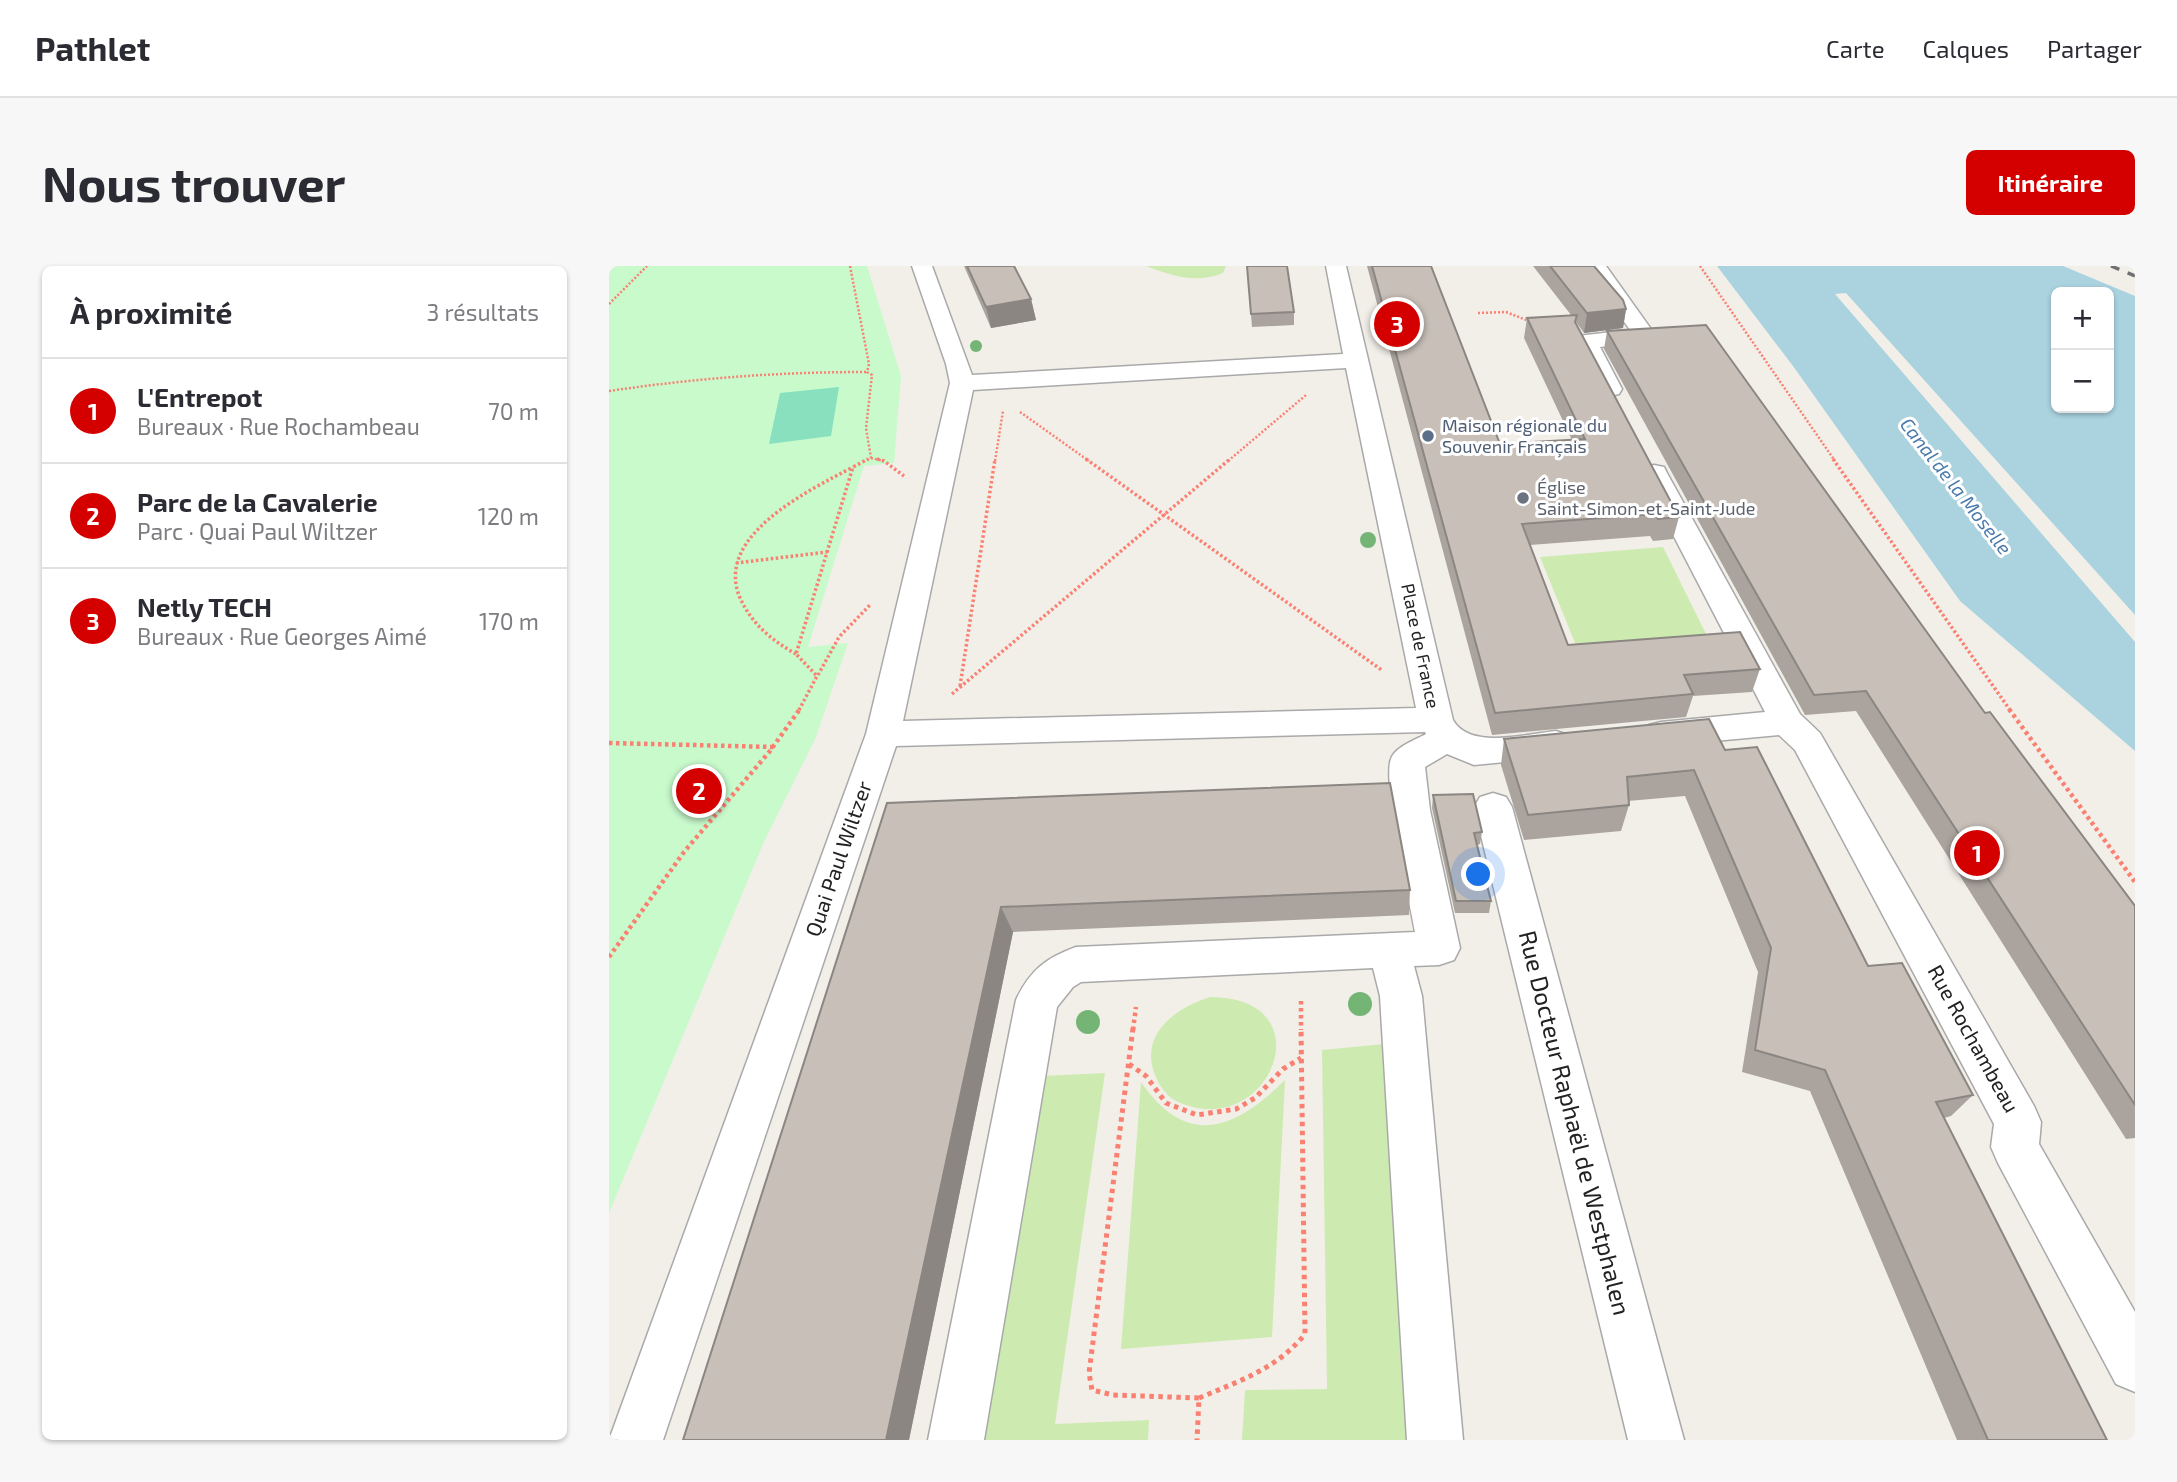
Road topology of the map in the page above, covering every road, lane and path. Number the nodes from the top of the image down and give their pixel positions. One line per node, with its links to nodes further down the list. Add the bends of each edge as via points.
1 (647, 266): 7 (path)
2 (850, 266): 11 (path)
3 (922, 266): 12 (street)
4 (1336, 266): 10 (street, Place de France)
5 (1595, 266): 9 (street, via 1645,336)
6 (1700, 266): 37 (path, via 1931,602)
7 (609, 304)
8 (1478, 313): 9 (path, via 1506,312)
9 (1585, 341): 29 (street, Rue Rochambeau)
10 (1355, 360): 12 (street); 30 (street, Place de France)
11 (867, 372): 14 (path, via 777,372); 17 (path, via 872,375 866,429)
12 (962, 383): 31 (street)
13 (1313, 390): 20 (path)
14 (609, 391)
15 (1004, 406): 27 (path)
16 (1016, 409): 20 (path)
17 (871, 458): 18 (path); 19 (path, via 884,461)
18 (853, 467): 21 (path); 22 (path, via 759,528)
19 (905, 477)
20 (1165, 515): 25 (path); 27 (path)
21 (827, 552): 22 (path); 24 (path)
22 (736, 563): 24 (path, via 737,596 766,638)
23 (875, 599): 26 (path, via 842,631)
24 (796, 654): 26 (path)
25 (1385, 673)
26 (817, 676): 35 (path, via 807,700)
27 (960, 687): 28 (path)
28 (943, 701)
29 (1787, 722): 32 (street); 44 (street, Rue Rochambeau, via 1808,742 2018,1122 2015,1147)
30 (1441, 729): 31 (street, Place de France); 33 (street, via 1474,752); 38 (street, via 1407,761 1411,810 1439,948)
31 (883, 734): 46 (street, Quai Paul Wiltzer)
32 (1632, 737)
33 (1591, 741)
34 (609, 743): 35 (path)
35 (775, 747): 39 (path, via 712,817)
36 (1493, 807): 50 (street, Rue Docteur Raphaël de Westphalen)
37 (2135, 882)
38 (1389, 950): 47 (street, via 1076,965 1058,974 1037,1000); 49 (street, via 1401,996)
39 (609, 957)
40 (1300, 1001): 42 (path)
41 (1136, 1007): 43 (path)
42 (1301, 1057): 43 (path, via 1255,1098 1215,1115 1197,1115 1166,1103 1146,1076); 45 (path, via 1305,1334 1278,1364)
43 (1129, 1064): 45 (path, via 1089,1373 1092,1390)
44 (2135, 1365)
45 (1199, 1398): 48 (path)
46 (635, 1440)
47 (956, 1440)
48 (1197, 1440)
49 (1436, 1440)
50 (1656, 1440)

